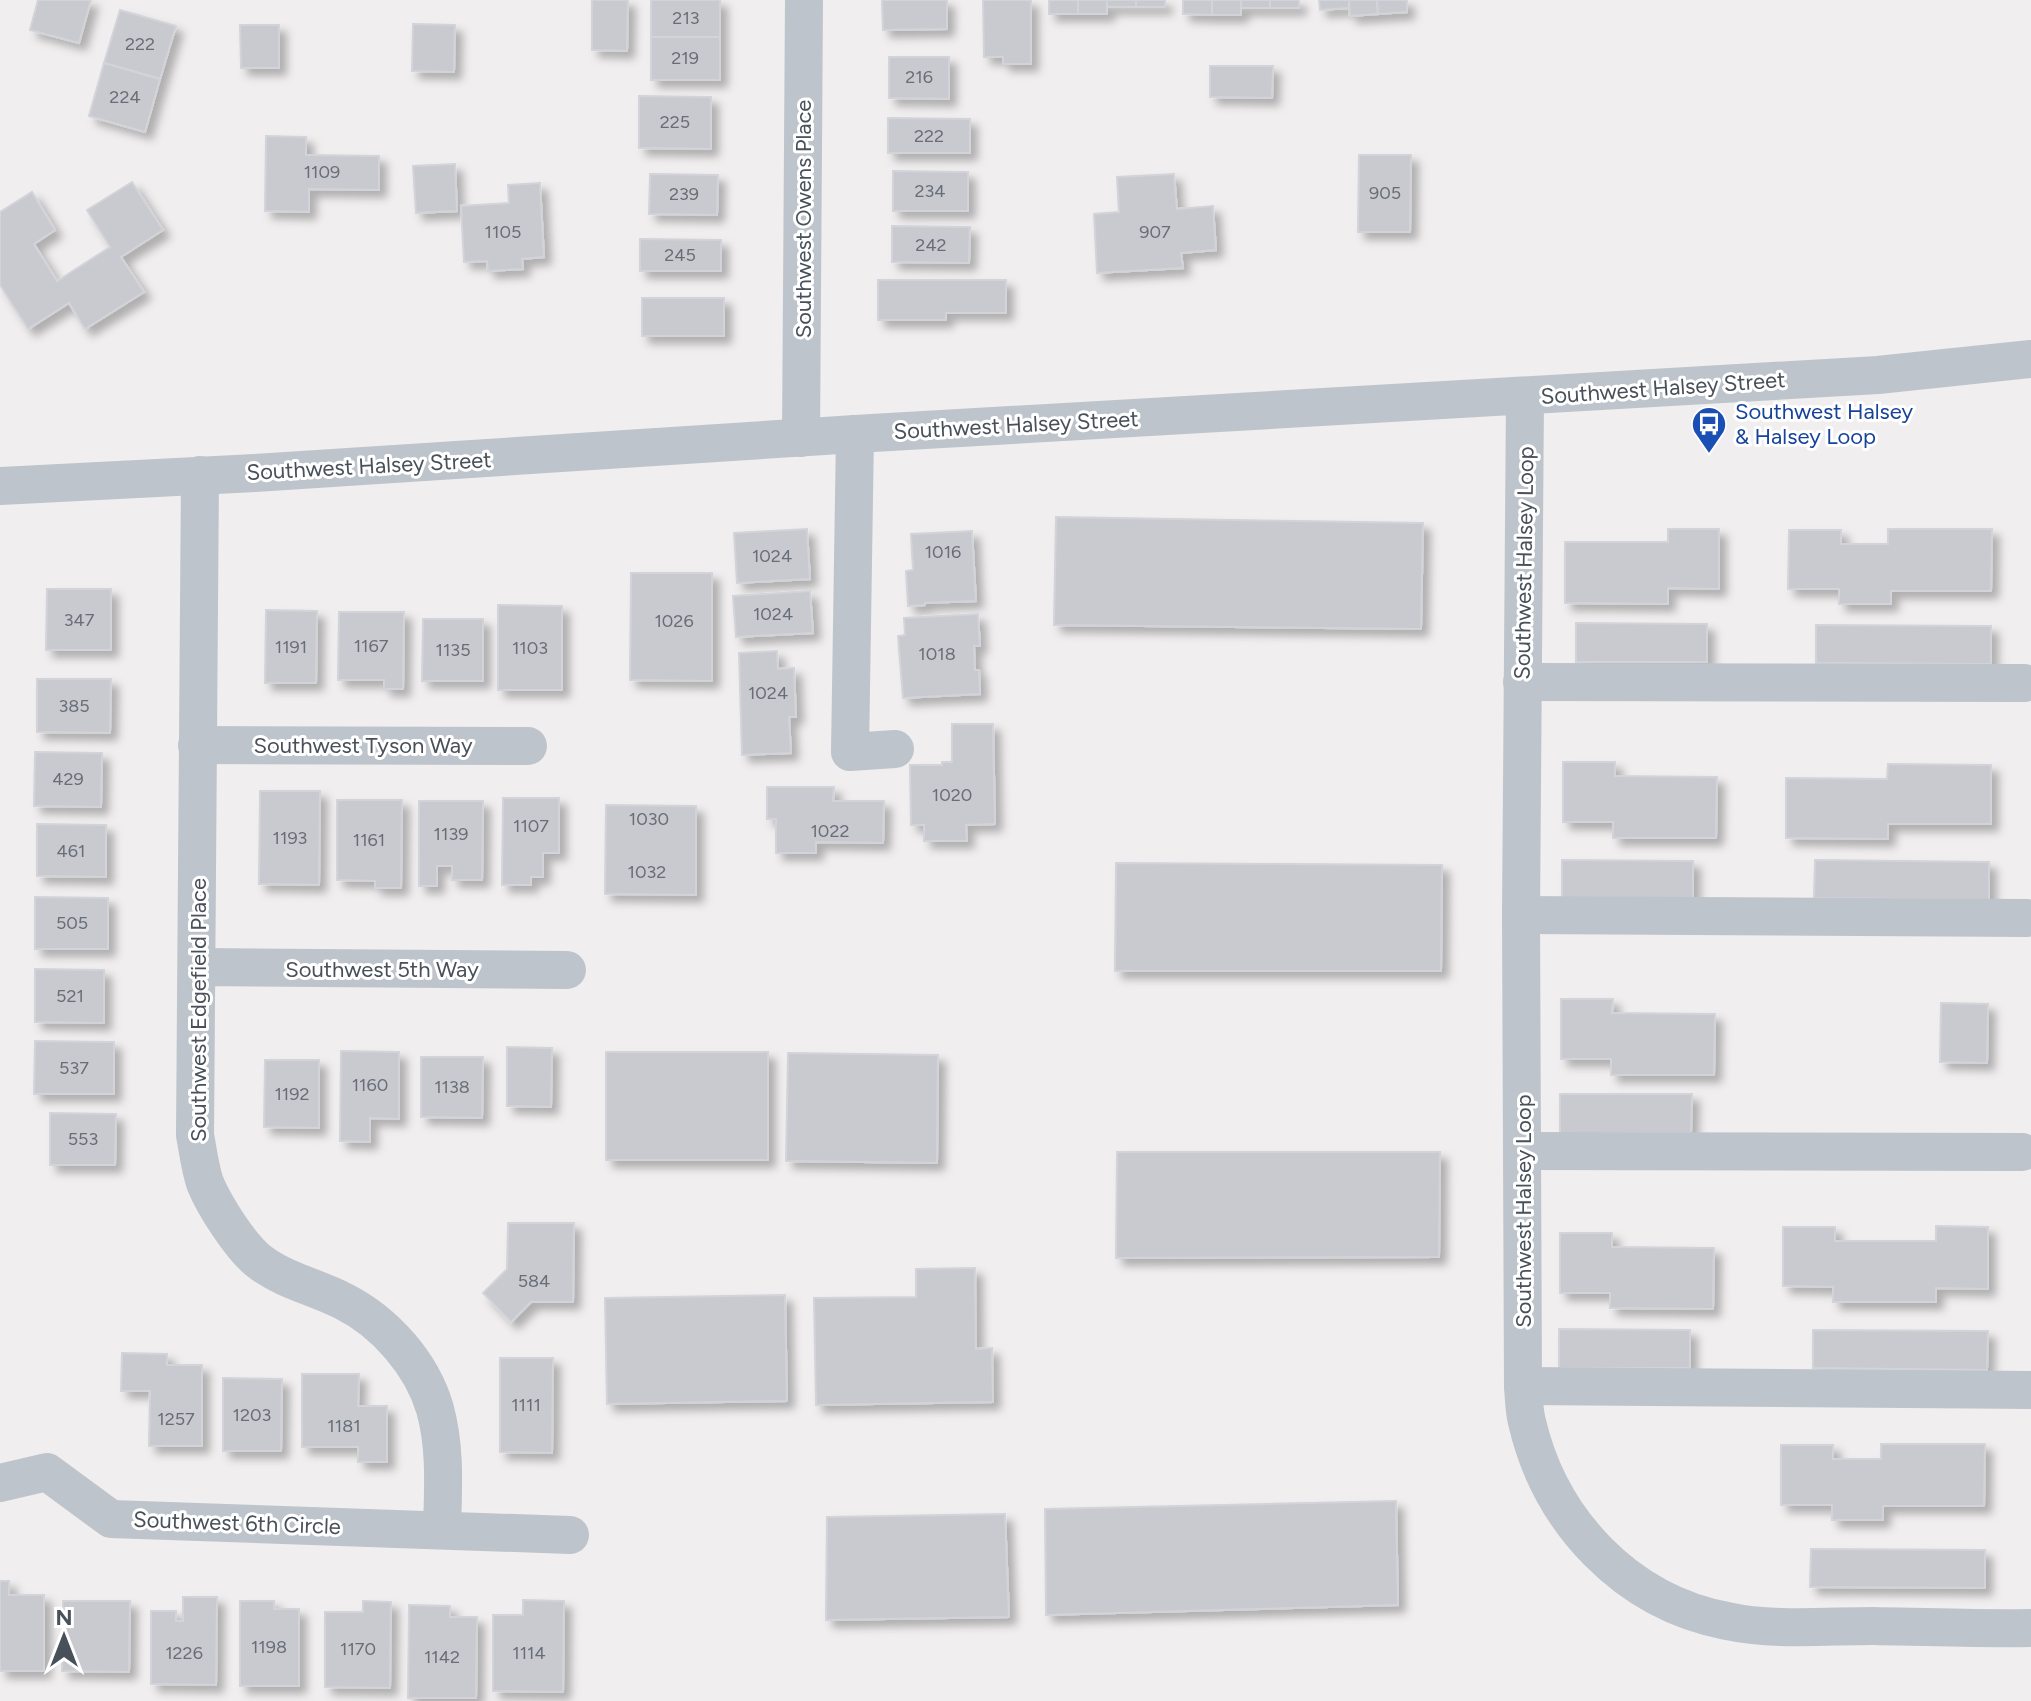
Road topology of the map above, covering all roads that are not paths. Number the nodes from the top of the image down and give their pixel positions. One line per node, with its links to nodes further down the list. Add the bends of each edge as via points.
1 (804, 0): 5 (street, Southwest Owens Place)
2 (2031, 359): 3 (street, Southwest Halsey Street, via 1878,375)
3 (1525, 396): 4 (street, Southwest Halsey Street); 8 (street, Southwest Halsey Loop)
4 (855, 434): 5 (street, Southwest Halsey Street); 12 (street, via 850,752)
5 (801, 438): 6 (street, Southwest Halsey Street)
6 (200, 475): 7 (street, Southwest Halsey Street); 10 (street, Southwest Edgefield Place)
7 (0, 486)
8 (1522, 682): 9 (street); 13 (street, Southwest Halsey Loop)
9 (2024, 683)
10 (197, 745): 11 (street, Southwest Tyson Way); 15 (street, Southwest Edgefield Place)
11 (528, 746)
12 (895, 749)
13 (1521, 915): 14 (street); 17 (street, Southwest Halsey Loop)
14 (2027, 918)
15 (197, 967): 16 (street, Southwest 5th Way); 22 (street, Southwest Edgefield Place, via 195,1135 205,1183 226,1224 259,1262 378,1323 416,1366 435,1407 444,1451)
16 (567, 970)
17 (1522, 1151): 18 (street); 19 (street, Southwest Halsey Loop)
18 (2022, 1152)
19 (1523, 1386): 20 (street); 24 (street, Southwest Halsey Loop, via 1526,1422 1562,1509 1583,1537 1650,1594 1728,1622)
20 (2031, 1390)
21 (0, 1483): 22 (street, Southwest 6th Circle, via 47,1472 111,1519)
22 (442, 1530): 23 (street, Southwest 6th Circle)
23 (570, 1535)
24 (2031, 1628)

